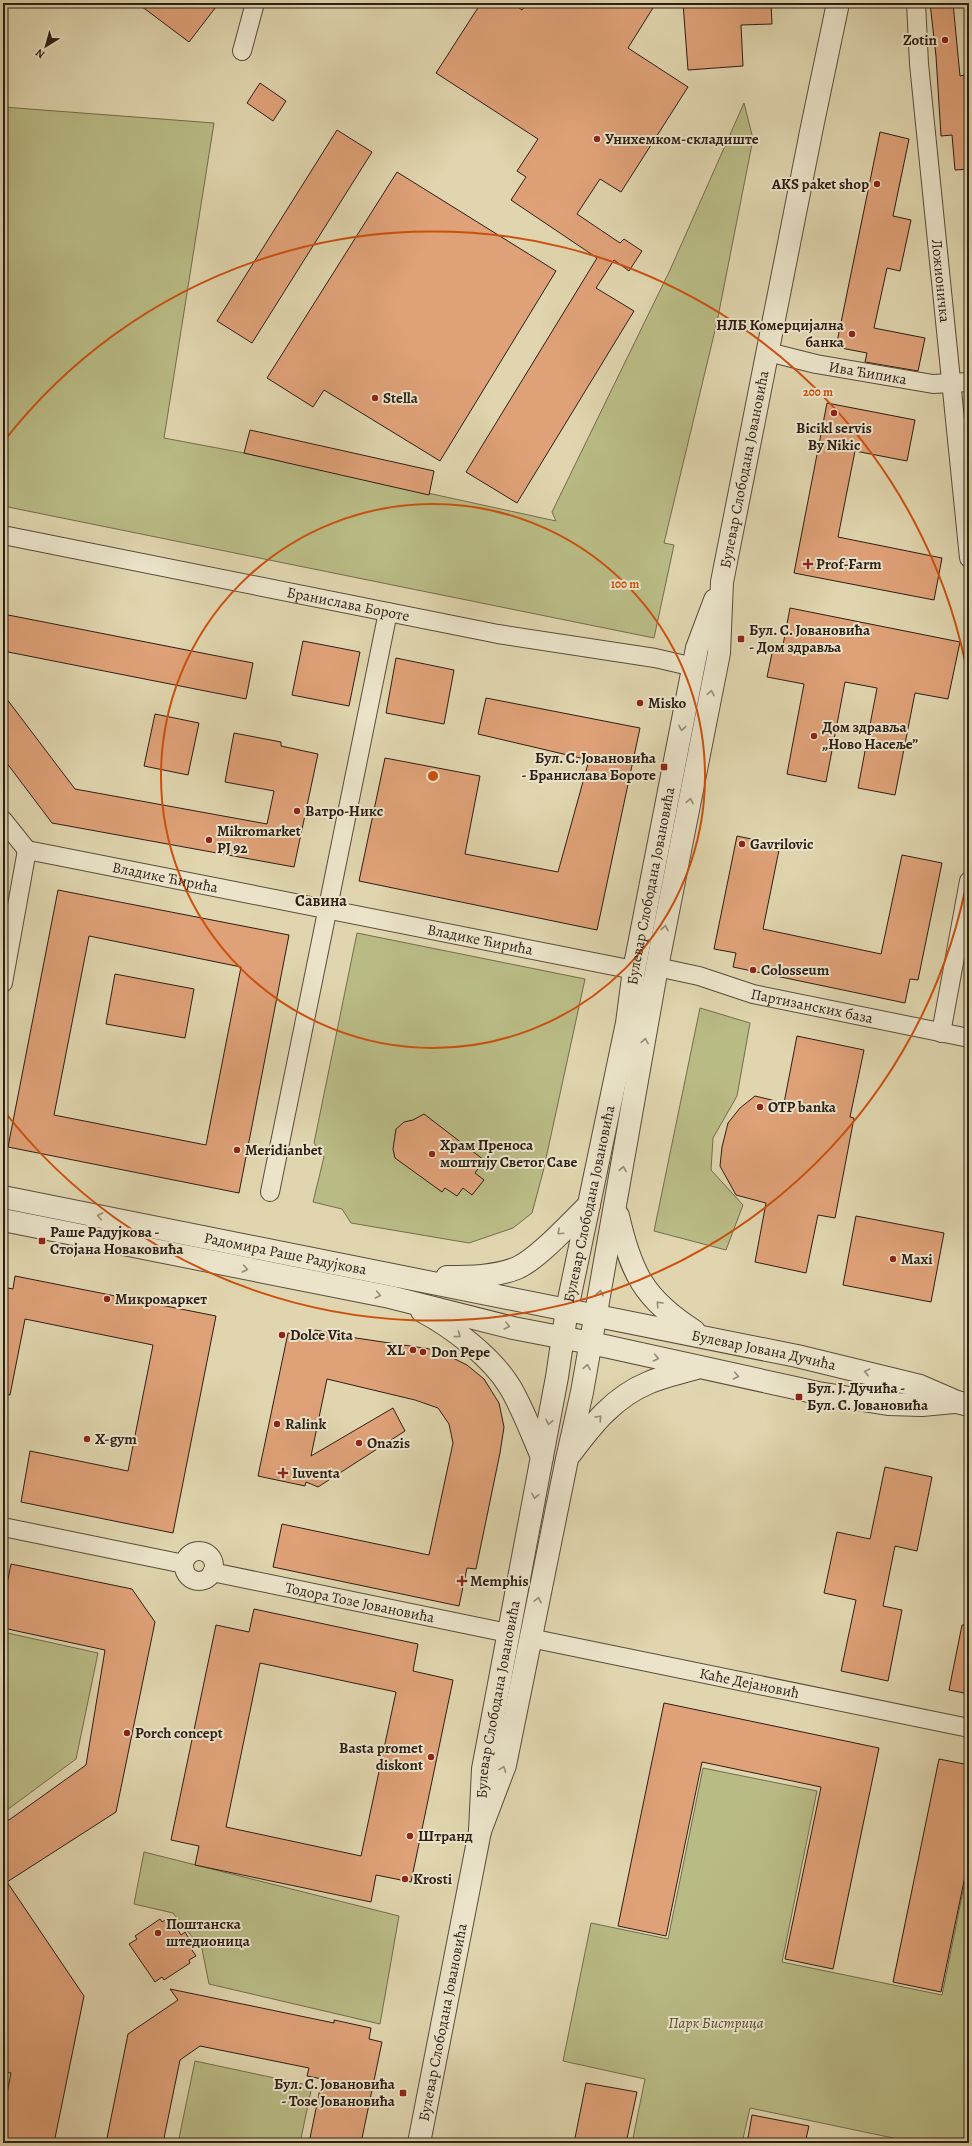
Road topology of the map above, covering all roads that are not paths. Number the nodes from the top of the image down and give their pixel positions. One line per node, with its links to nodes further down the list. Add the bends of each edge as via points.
1 (255, 3): 4 (street)
2 (838, 3): 5 (street, Булевар Слободана Јовановића)
3 (916, 3): 7 (street, Ложионичка, via 919,64)
4 (242, 50)
5 (768, 352): 7 (street, Ива Ћипика, via 816,364 925,383); 10 (street, Булевар Слободана Јовановића)
6 (969, 382): 7 (street, Ива Ћипика)
7 (951, 383): 9 (street, Ложионичка)
8 (3, 535): 11 (street, Бранислава Бороте)
9 (969, 558)
10 (722, 582): 12 (street, Булевар Слободана Јовановића, via 697,648); 17 (street, Булевар Слободана Јовановића, one-way to 10, via 719,653)
11 (388, 612): 12 (street, Бранислава Бороте, via 498,634 655,658); 16 (street)
12 (694, 668): 18 (street, Булевар Слободана Јовановића, one-way to 18)
13 (3, 820): 14 (street)
14 (27, 850): 16 (street, Владике Ћирића); 19 (street)
15 (969, 881): 20 (street)
16 (327, 908): 18 (street, Владике Ћирића); 22 (street)
17 (657, 967): 20 (street, Партизанских база, via 699,976 753,994); 25 (street, Булевар Слободана Јовановића, one-way to 17)
18 (634, 970): 24 (street, Булевар Слободана Јовановића, via 627,1023)
19 (3, 983)
20 (941, 1033): 21 (street, Партизанских база)
21 (969, 1038)
22 (270, 1192)
23 (3, 1197): 27 (street, Радомира Раше Радујкова, one-way to 23)
24 (589, 1205): 27 (street, one-way to 27, via 536,1254 518,1267 496,1274); 29 (street, Булевар Слободана Јовановића)
25 (616, 1207): 30 (street, Булевар Слободана Јовановића, one-way to 25); 31 (street, one-way to 25, via 670,1316 645,1289 626,1250)
26 (3, 1220): 28 (street, Радомира Раше Радујкова, one-way to 28)
27 (406, 1277): 29 (street, Радомира Раше Радујкова)
28 (401, 1300): 32 (street, Радомира Раше Радујкова, one-way to 32); 36 (street, one-way to 36, via 425,1312 491,1362 513,1393)
29 (567, 1310): 30 (street, Булевар Јована Дучића); 32 (street, Булевар Слободана Јовановића)
30 (596, 1314): 31 (street, Булевар Јована Дучића); 33 (street, Булевар Слободана Јовановића)
31 (701, 1336): 35 (street, Булевар Јована Дучића, one-way to 31, via 920,1386 879,1375)
32 (564, 1338): 33 (street, Булевар Јована Дучића); 36 (street, Булевар Слободана Јовановића, one-way to 36)
33 (591, 1343): 34 (street, Булевар Јована Дучића, one-way to 34); 37 (street, Булевар Слободана Јовановића, one-way to 33)
34 (698, 1368): 35 (street, Булевар Јована Дучића, one-way to 35, via 818,1393 888,1404 922,1406); 37 (street, one-way to 34, via 592,1426 613,1405 647,1383)
35 (963, 1403)
36 (542, 1457): 39 (street, Булевар Слободана Јовановића, one-way to 39)
37 (567, 1459): 40 (street, Булевар Слободана Јовановића, one-way to 37)
38 (3, 1527): 39 (street, Тодора Тозе Јовановића, via 184,1564 187,1575 196,1581 206,1579 212,1572)
39 (508, 1633): 42 (street, Булевар Слободана Јовановића, via 482,1769)
40 (530, 1638): 41 (street, Каће Дејановић); 42 (street, Булевар Слободана Јовановића, one-way to 40, via 505,1765)
41 (969, 1728)
42 (480, 1832): 43 (street, Булевар Слободана Јовановића)
43 (419, 2143)

